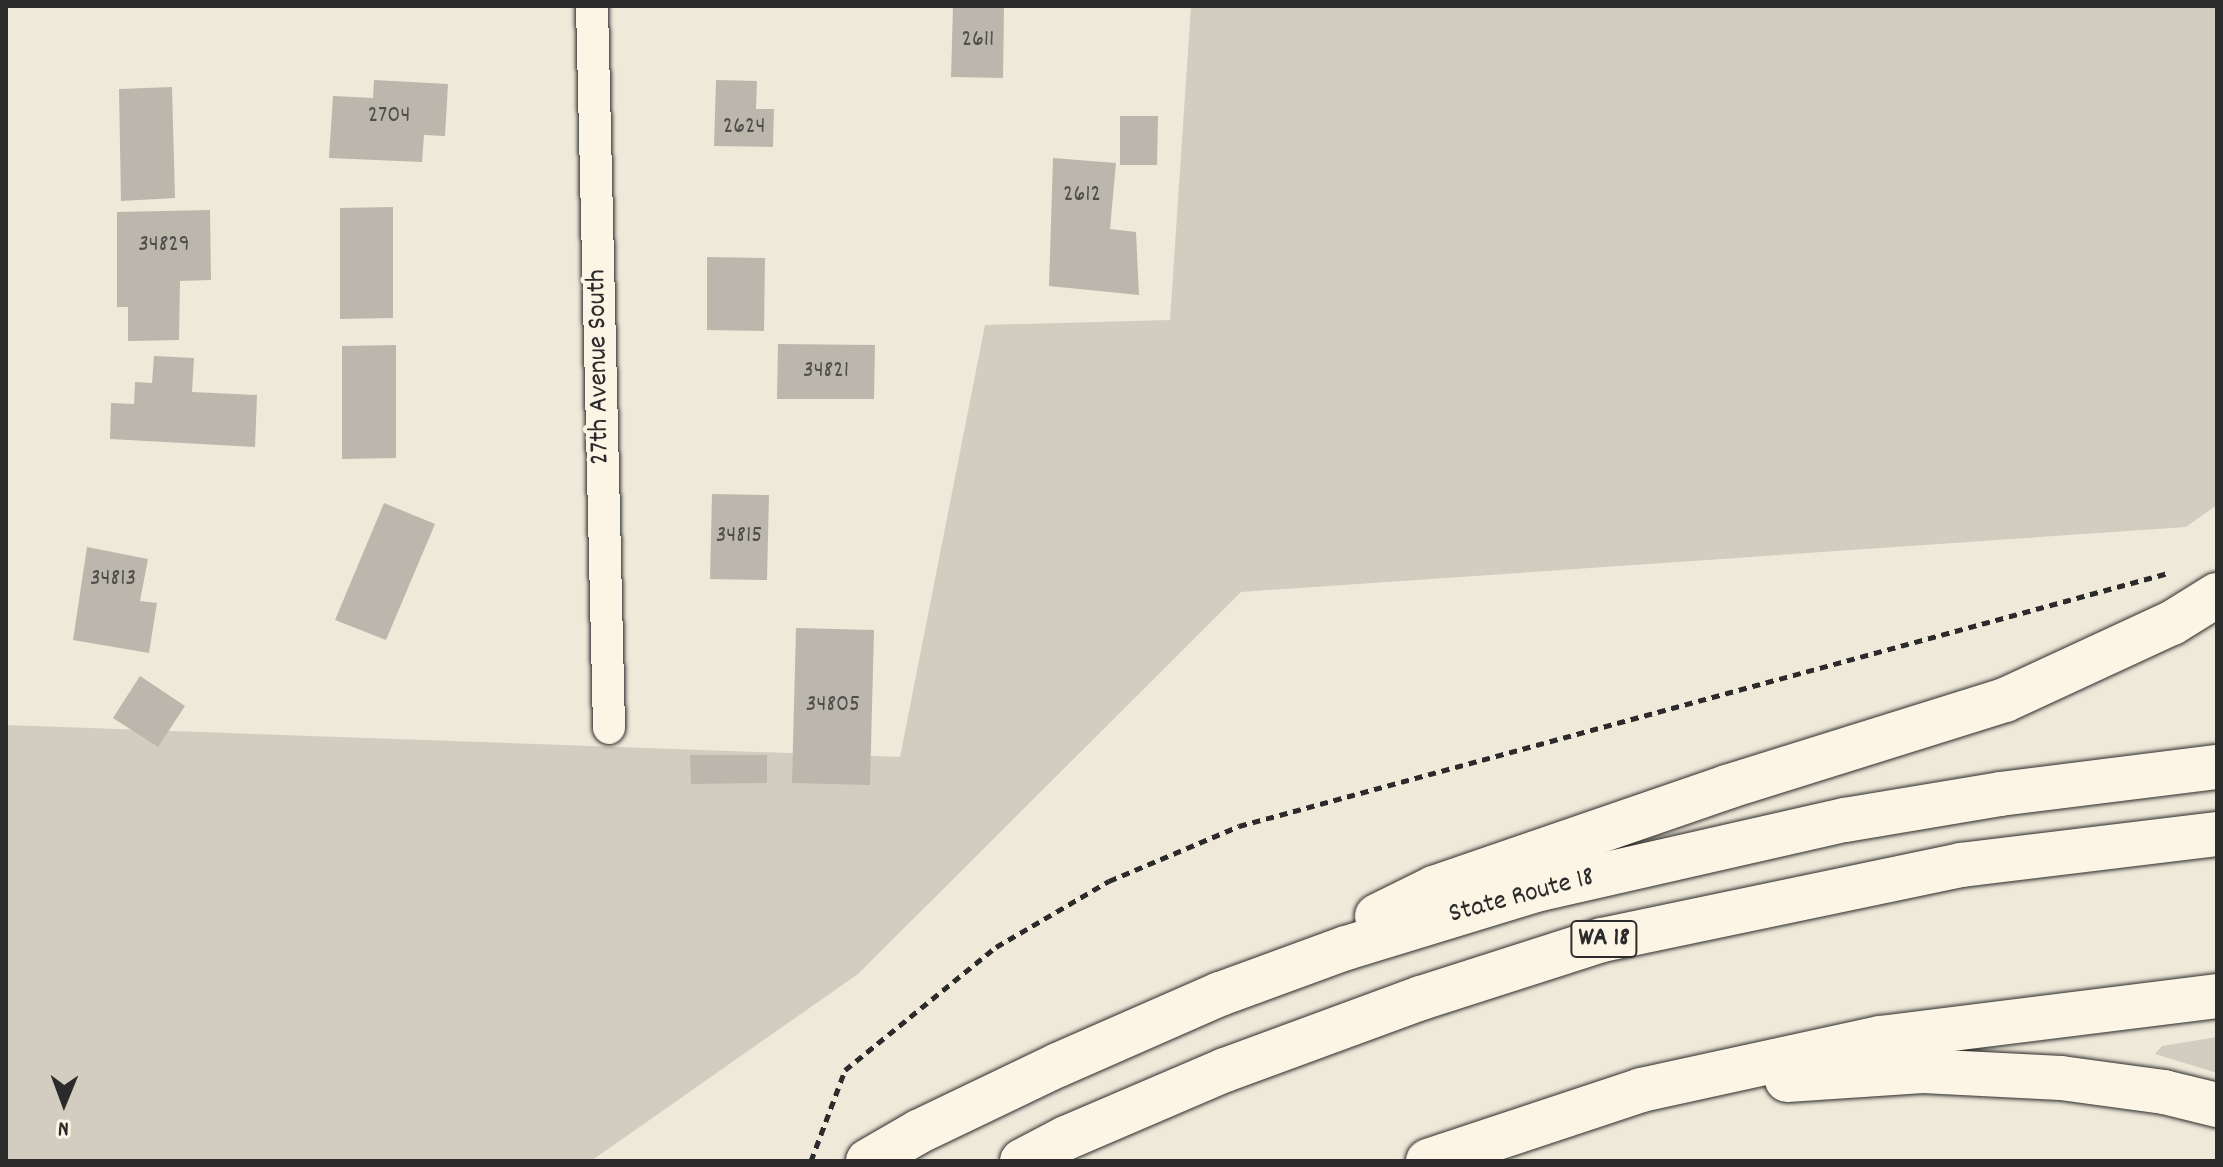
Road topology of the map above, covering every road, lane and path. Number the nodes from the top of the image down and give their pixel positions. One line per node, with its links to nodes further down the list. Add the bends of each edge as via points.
1 (592, 6): 4 (street, 27th Avenue South)
2 (2174, 571): 11 (path, via 1239,826 1109,881 996,947 845,1070)
3 (2217, 595): 7 (highway, via 2172,623 2005,700 1727,787 1434,888)
4 (609, 728)
5 (2217, 767): 7 (highway, State Route 18 / WA 18, via 2000,794 1686,854 1536,890 1346,948)
6 (2217, 834): 13 (highway, WA 18, via 1961,865 1602,940 1421,998 1225,1070)
7 (1220, 994): 12 (highway, State Route 18 / WA 18, via 1058,1065)
8 (2217, 996): 9 (highway, via 1880,1038)
9 (1641, 1090): 10 (highway, via 1923,1071 2061,1078); 14 (highway)
10 (2217, 1105)
11 (811, 1161)
12 (868, 1161)
13 (1022, 1161)
14 (1428, 1161)

